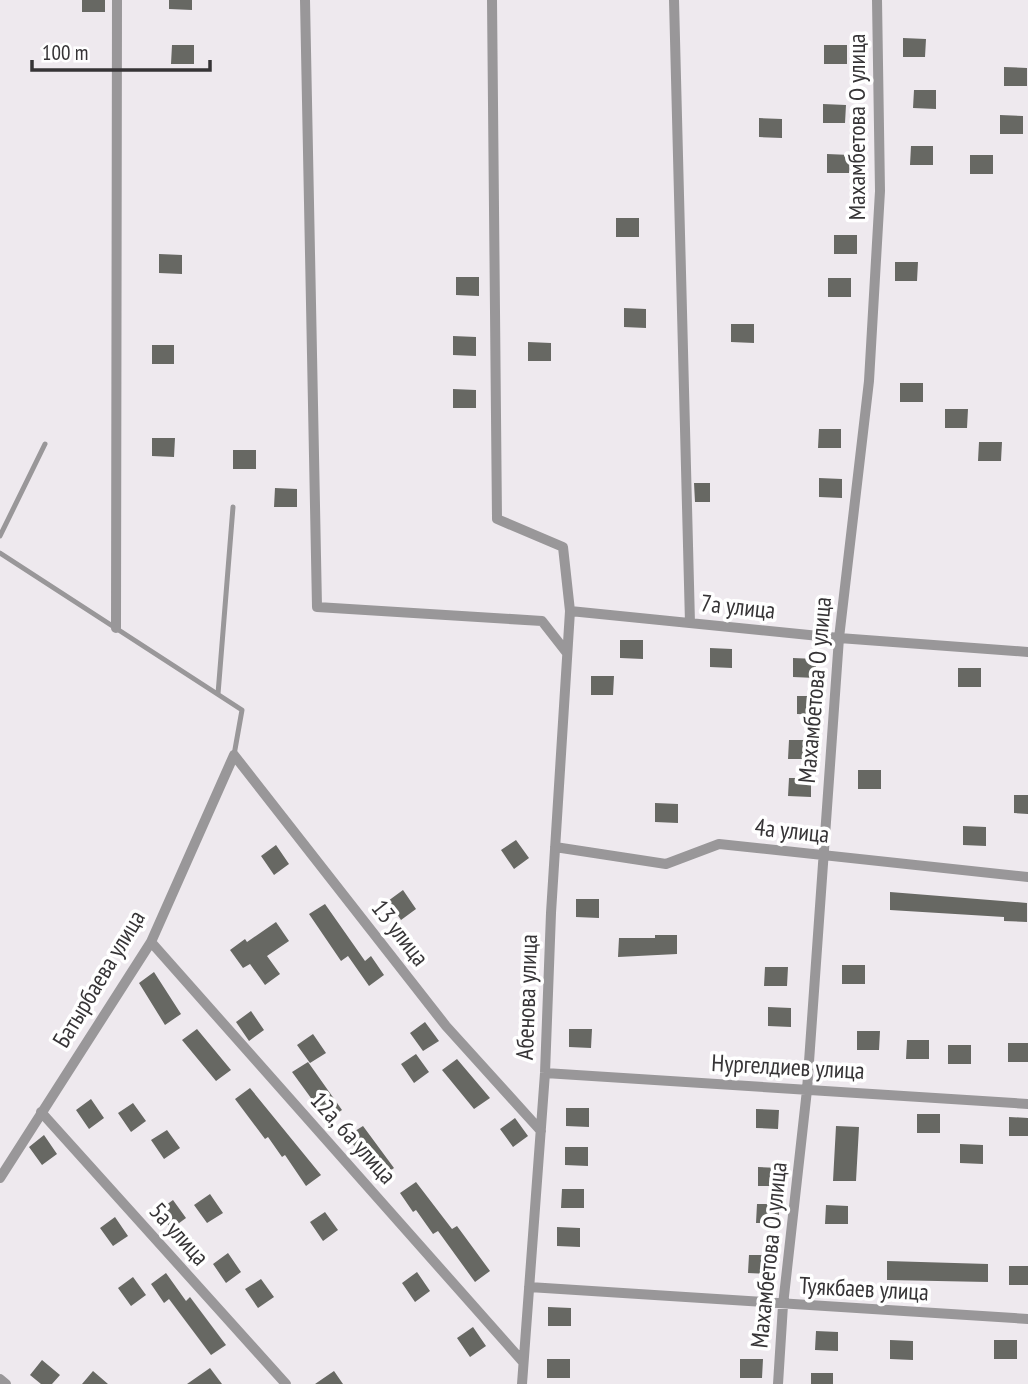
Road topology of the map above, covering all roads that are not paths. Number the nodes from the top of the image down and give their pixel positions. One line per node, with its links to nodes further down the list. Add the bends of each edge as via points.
1 (117, 0): 12 (street)
2 (305, 0): 15 (street, via 317,607 542,621)
3 (492, 0): 10 (street, Абенова улица, via 497,519 563,547)
4 (674, 0): 11 (street)
5 (877, 0): 13 (street, Махамбетова О улица, via 880,191 869,381)
6 (45, 444): 8 (lane)
7 (233, 507): 16 (lane)
8 (0, 536)
9 (0, 553): 12 (lane)
10 (570, 611): 11 (street, 7а улица); 15 (street, Абенова улица)
11 (690, 623): 13 (street, 7а улица)
12 (116, 628): 16 (lane)
13 (839, 638): 14 (street, 7а улица); 19 (street, Махамбетова О улица)
14 (1028, 652)
15 (567, 653): 18 (street, Абенова улица)
16 (218, 694): 17 (lane, via 242,710)
17 (234, 755): 21 (street, Батырбаева улица); 26 (street, 13 улица, via 446,1026)
18 (555, 847): 19 (street, 4а улица, via 666,864 719,844); 22 (street, Абенова улица)
19 (822, 855): 20 (street, 4а улица); 23 (street, Махамбетова О улица)
20 (1028, 877)
21 (151, 942): 25 (street, Батырбаева улица); 31 (street, 12а, 6а улица)
22 (545, 1073): 23 (street, Нургелдиев улица); 26 (street, Абенова улица)
23 (807, 1090): 24 (street, Нургелдиев улица); 29 (street, Махамбетова О улица)
24 (1028, 1104)
25 (41, 1112): 27 (street, Батырбаева улица); 34 (street, 5а улица)
26 (541, 1131): 28 (street, Абенова улица)
27 (0, 1178)
28 (529, 1287): 29 (street, Туякбаев улица); 31 (street, Абенова улица)
29 (783, 1305): 30 (street, Туякбаев улица); 36 (street, Махамбетова О улица)
30 (1028, 1319)
31 (523, 1362): 35 (street, Абенова улица)
32 (0, 1379): 33 (street)
33 (6, 1384)
34 (286, 1384)
35 (522, 1384)
36 (778, 1384)

